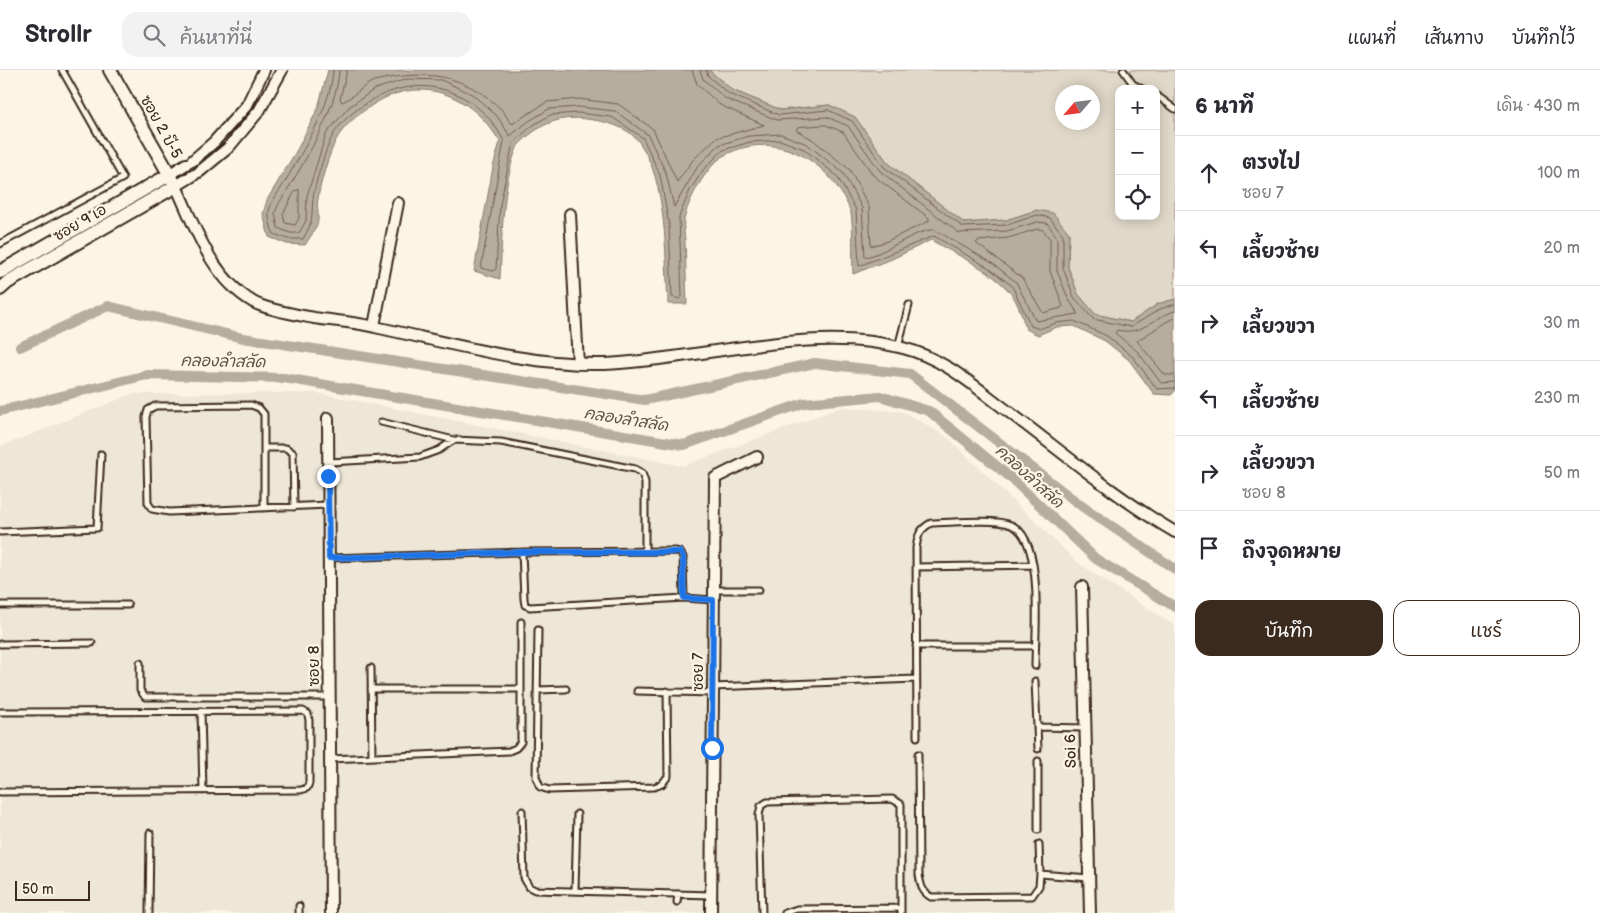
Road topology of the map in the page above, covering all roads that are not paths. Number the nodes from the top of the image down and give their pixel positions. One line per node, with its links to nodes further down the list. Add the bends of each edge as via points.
1 (62, 70): 13 (lane, via 123,178)
2 (110, 70): 9 (street, ซอย 2 บี-5)
3 (264, 70): 9 (street, via 247,105 214,142)
4 (282, 70): 10 (street, via 259,111 228,148)
5 (1123, 70): 6 (lane)
6 (1135, 85)
7 (1160, 98): 8 (lane)
8 (1175, 109)
9 (169, 174): 10 (street, ซอย 2 บี-5); 14 (street, ซอย 9 เอ)
10 (176, 186): 14 (street, ซอย 9 เอ); 16 (street, via 207,253 228,284 256,304 310,318)
11 (398, 203): 16 (street)
12 (570, 214): 18 (street)
13 (0, 244)
14 (2, 279)
15 (908, 305): 17 (lane)
16 (374, 326): 18 (street, via 492,353)
17 (898, 347): 18 (street, via 867,340 817,341 690,356); 30 (street, via 946,365 1092,475)
18 (578, 364)
19 (328, 418): 25 (street, ซอย 8)
20 (381, 422): 21 (lane)
21 (454, 440): 25 (lane, via 420,457); 31 (lane, via 501,442 642,473 645,482)
22 (264, 448): 27 (lane, via 286,448 293,453); 28 (lane); 28 (lane, via 264,414 250,404 155,406 148,410 148,503 152,509 169,512)
23 (101, 454): 29 (lane, via 97,528)
24 (757, 457): 38 (street, ซอย 7, via 715,478)
25 (328, 462): 26 (street, ซอย 8)
26 (328, 505): 27 (lane); 33 (street, ซอย 8)
27 (294, 507): 28 (lane)
28 (264, 508)
29 (0, 532)
30 (1175, 532)
31 (646, 551): 32 (lane); 39 (lane, via 680,552 683,557)
32 (522, 552): 33 (lane); 39 (lane, via 524,599 530,607)
33 (329, 558): 60 (street, ซอย 8)
34 (1033, 565): 35 (lane); 35 (lane, via 1031,549 1020,531 1011,525 931,523 918,533); 47 (lane)
35 (916, 567): 46 (lane)
36 (1082, 587): 64 (street, Soi 6)
37 (759, 590): 38 (lane)
38 (714, 595): 39 (lane); 57 (street, ซอย 7)
39 (684, 598)
40 (0, 605): 41 (lane)
41 (128, 605)
42 (521, 622): 55 (lane)
43 (538, 630): 56 (lane)
44 (92, 643): 45 (lane)
45 (0, 644)
46 (916, 646): 47 (lane); 51 (lane)
47 (1035, 646): 49 (lane)
48 (140, 664): 60 (lane, via 140,690 149,698)
49 (1035, 666)
50 (371, 668): 54 (lane)
51 (916, 679): 57 (lane); 65 (lane)
52 (1035, 681): 63 (lane)
53 (566, 688): 56 (lane)
54 (371, 689): 55 (lane); 68 (lane)
55 (521, 689): 68 (lane, via 521,742 516,748 509,751)
56 (538, 690): 59 (lane, via 536,777 540,787 549,790 654,787 662,784 668,776)
57 (713, 690): 59 (lane); 82 (street, ซอย 7)
58 (637, 691): 59 (lane)
59 (666, 691)
60 (329, 698): 69 (street, ซอย 8)
61 (201, 711): 62 (lane); 71 (lane); 71 (lane, via 303,712 310,720 307,788)
62 (0, 712)
63 (1037, 727): 64 (lane); 66 (lane)
64 (1086, 728): 79 (street, Soi 6)
65 (917, 736)
66 (1038, 749)
67 (918, 754): 78 (lane, via 919,875 926,894 931,897 1032,896 1040,886)
68 (372, 757): 69 (lane)
69 (330, 759): 88 (street, ซอย 8)
70 (1038, 762): 75 (lane)
71 (203, 791): 72 (lane)
72 (0, 792)
73 (522, 811): 80 (lane, via 524,878 529,887)
74 (577, 814): 80 (lane)
75 (1038, 830)
76 (150, 833): 86 (lane)
77 (1038, 844): 78 (lane)
78 (1040, 874): 79 (lane)
79 (1090, 878): 92 (street, Soi 6)
80 (574, 891): 81 (lane)
81 (678, 894): 82 (lane); 83 (lane)
82 (711, 895): 89 (street, ซอย 7)
83 (677, 902)
84 (299, 906): 87 (lane)
85 (901, 911): 90 (lane, via 899,801 767,802 761,806 759,815); 91 (lane, via 797,909)
86 (148, 913)
87 (299, 913)
88 (331, 913)
89 (711, 913)
90 (762, 913)
91 (785, 913)
92 (1090, 913)

